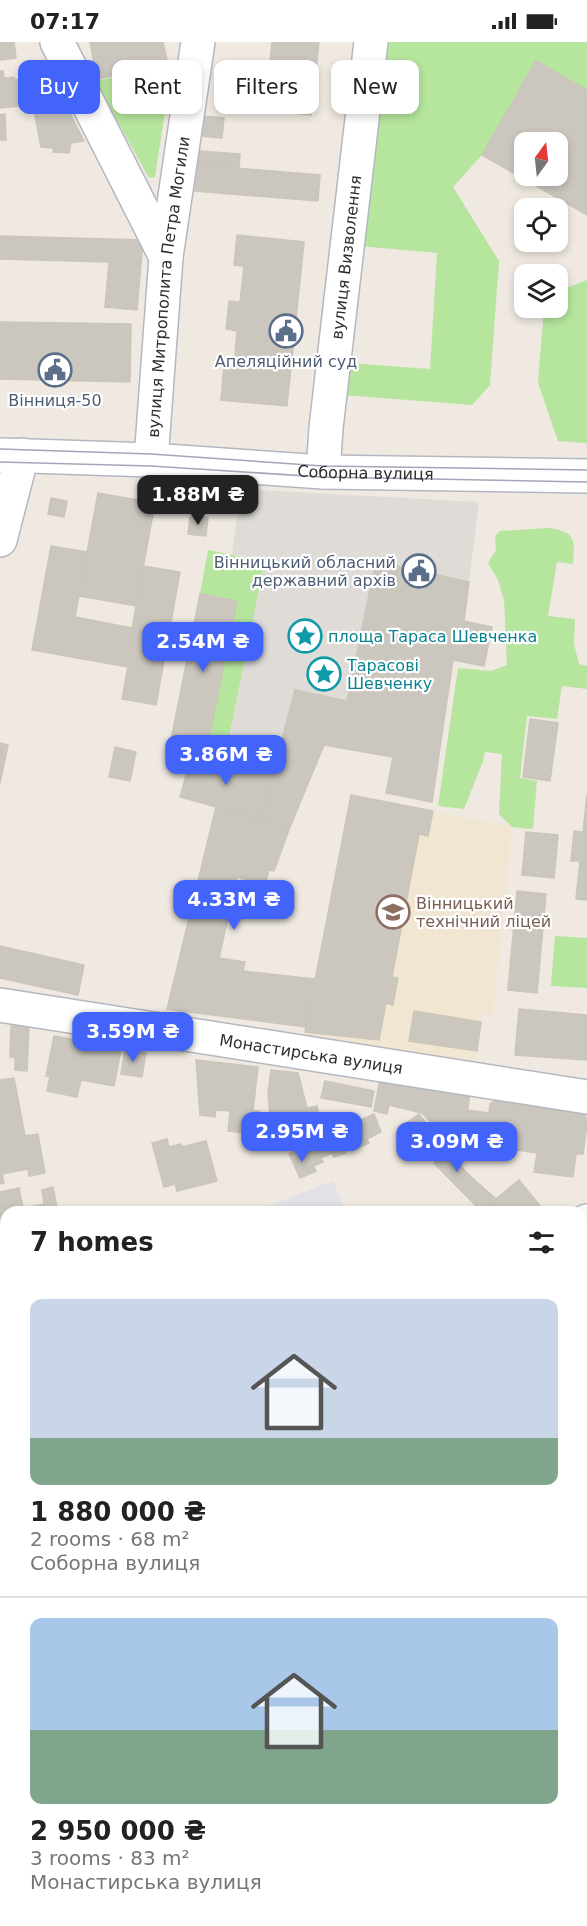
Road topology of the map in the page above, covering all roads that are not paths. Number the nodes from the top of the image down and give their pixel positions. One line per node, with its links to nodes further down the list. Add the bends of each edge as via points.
1 (57, 42): 4 (street)
2 (198, 42): 4 (street, вулиця Митрополита Петра Могили)
3 (371, 42): 7 (street, вулиця Визволення)
4 (166, 257): 6 (street, вулиця Митрополита Петра Могили)
5 (11, 455): 6 (street, Соборна вулиця); 9 (street)
6 (151, 460): 7 (street, Соборна вулиця)
7 (323, 472): 8 (street, Соборна вулиця)
8 (587, 476)
9 (0, 540)
10 (0, 1005): 11 (street, Монастирська вулиця)
11 (587, 1097)

